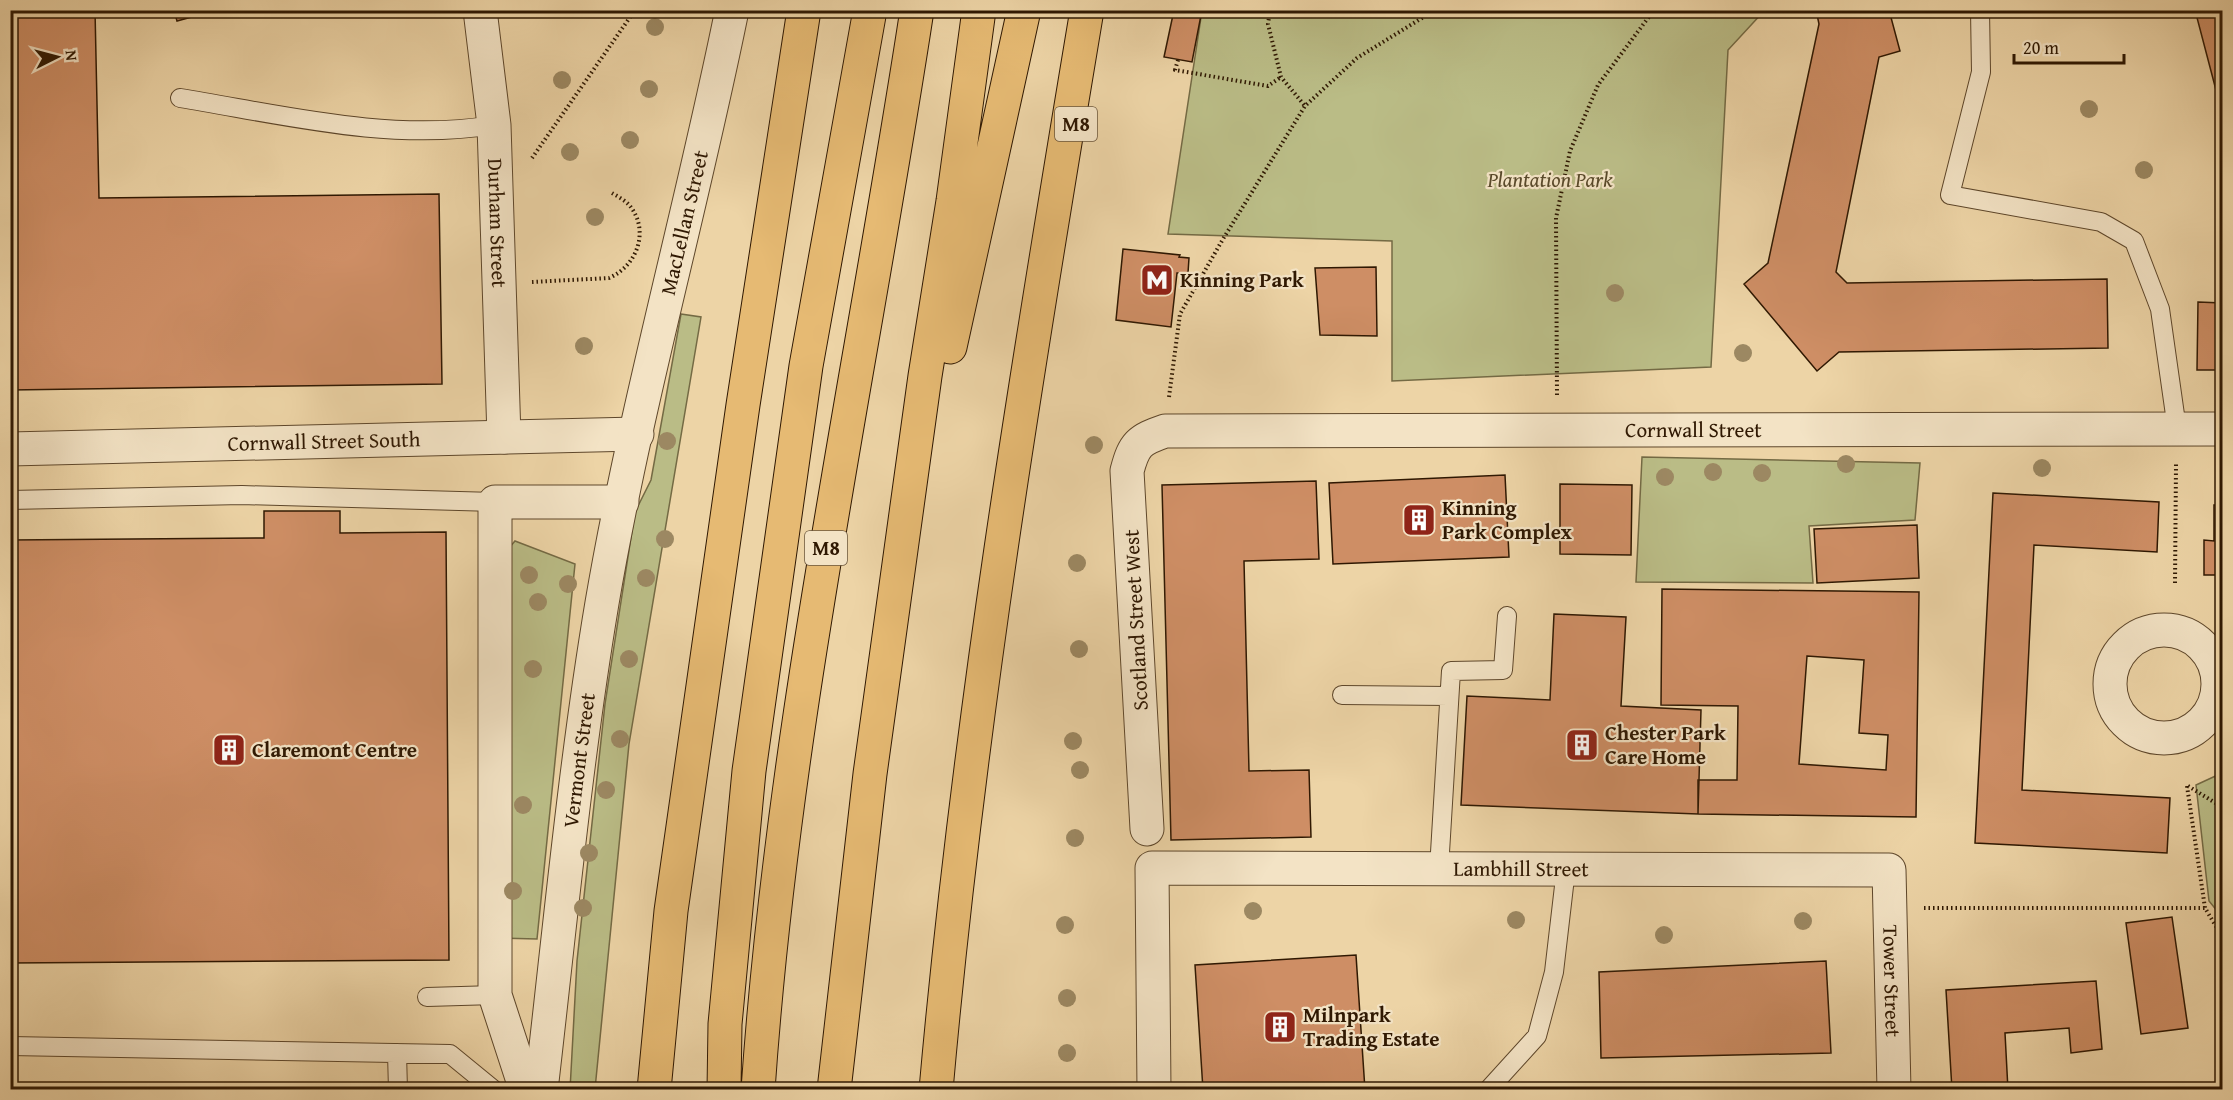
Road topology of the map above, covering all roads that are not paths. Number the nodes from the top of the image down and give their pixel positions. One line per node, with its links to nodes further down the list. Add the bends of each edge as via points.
1 (480, 10): 12 (street, Durham Street)
2 (732, 10): 17 (street, MacLellan Street)
3 (804, 10): 39 (highway, via 673,899)
4 (870, 10): 40 (highway, via 806,366 749,771 725,1024)
5 (916, 10): 41 (highway, M8, via 809,659 782,856)
6 (981, 10): 23 (highway)
7 (1024, 10): 23 (highway)
8 (1087, 10): 13 (highway, M8)
9 (1104, 10): 13 (highway, M8)
10 (1980, 10): 14 (lane, via 1981,72 1950,195 2101,222 2134,241 2160,309)
11 (180, 98): 12 (lane, via 358,128 456,132)
12 (494, 125): 18 (street, Durham Street)
13 (1049, 238): 43 (highway, M8, via 964,809)
14 (2177, 429): 15 (street, Cornwall Street); 16 (street, Cornwall Street)
15 (2223, 429)
16 (1165, 431): 27 (street, Scotland Street West, via 1144,438 1133,450 1127,471)
17 (637, 435): 18 (street, Cornwall Street South); 22 (street, Vermont Street)
18 (504, 437): 19 (street, Cornwall Street South)
19 (10, 449)
20 (10, 500): 21 (lane, via 242,495)
21 (495, 502): 22 (street); 31 (street)
22 (622, 502): 38 (street, Vermont Street, via 587,702)
23 (892, 613): 42 (highway)
24 (1507, 616): 26 (lane, via 1503,670 1451,671)
25 (1342, 695): 26 (lane)
26 (1449, 696): 28 (lane)
27 (1148, 829)
28 (1439, 869): 29 (street, Lambhill Street); 44 (street, Lambhill Street, via 1152,868)
29 (1566, 869): 30 (street, Lambhill Street); 45 (lane, via 1554,972 1537,1036)
30 (1889, 870): 46 (street, Tower Street)
31 (495, 995): 32 (lane); 37 (street)
32 (427, 998)
33 (10, 1046): 34 (lane)
34 (397, 1053): 35 (lane); 36 (lane, via 450,1054)
35 (398, 1089)
36 (494, 1089)
37 (526, 1089)
38 (541, 1089)
39 (654, 1089)
40 (724, 1089)
41 (758, 1089)
42 (834, 1089)
43 (936, 1089)
44 (1154, 1089)
45 (1488, 1089)
46 (1894, 1089)

